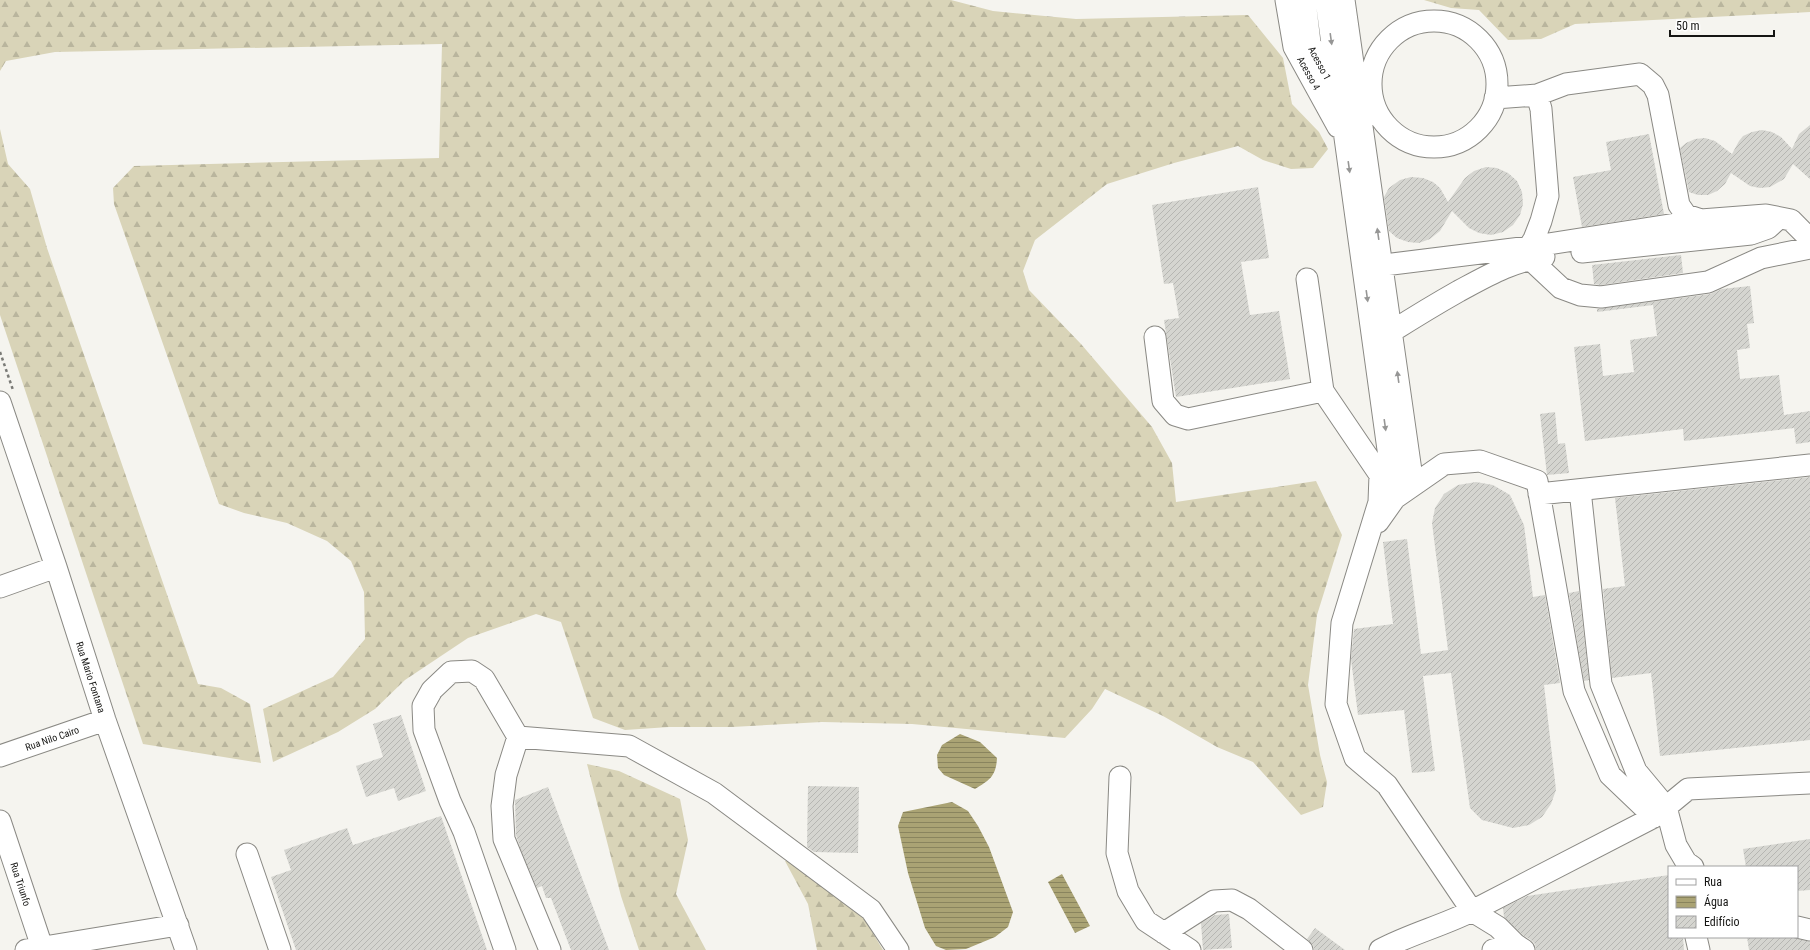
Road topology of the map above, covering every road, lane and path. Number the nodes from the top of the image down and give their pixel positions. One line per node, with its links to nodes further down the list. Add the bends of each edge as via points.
1 (1286, 0): 12 (street, Acesso 4, via 1294,47)
2 (1291, 0): 12 (street, via 1298,46)
3 (1300, 0): 12 (street, via 1304,44)
4 (1305, 0): 12 (street, Acesso 1, via 1310,43)
5 (1326, 0): 12 (street, one-way to 12)
6 (1344, 0): 7 (street)
7 (1351, 49): 8 (street); 13 (street)
8 (1370, 83): 10 (street, via 1373,62 1384,42 1409,25 1431,20 1453,23 1473,33 1483,43 1494,62 1498,84); 11 (street)
9 (1538, 95): 10 (street); 15 (street, via 1566,84 1640,74 1654,85 1658,95 1679,205 1686,215); 18 (street, via 1548,196 1542,221)
10 (1495, 98): 11 (street, via 1494,106 1483,125 1456,143 1434,148 1412,144 1393,133)
11 (1373, 106): 13 (street, via 1369,117)
12 (1343, 121): 19 (street, one-way to 19)
13 (1368, 170): 19 (street, one-way to 13)
14 (1779, 218): 15 (street, via 1766,215); 16 (street, via 1791,220); 18 (street, via 1768,228 1751,234)
15 (1702, 220): 18 (street)
16 (1810, 239)
17 (1810, 248): 18 (street, via 1762,258 1708,282 1601,297 1580,296 1561,288)
18 (1529, 253): 19 (street); 21 (street)
19 (1373, 266): 21 (street); 29 (street, one-way to 29)
20 (1307, 279): 23 (street)
21 (1391, 332): 26 (street, one-way to 21)
22 (1155, 337): 23 (street, via 1163,401 1175,415 1188,419)
23 (1323, 391): 30 (street, via 1380,475 1379,502)
24 (2, 416): 31 (street, Rua Mario Fontana)
25 (1810, 465): 27 (street)
26 (1414, 485): 28 (street, via 1444,464 1480,461 1537,481); 29 (street)
27 (1580, 490): 28 (street); 38 (street, via 1601,684 1636,771)
28 (1539, 494): 38 (street, via 1574,691 1610,775)
29 (1395, 498): 30 (street)
30 (1369, 534): 42 (street, via 1342,623 1336,704 1355,758 1387,785)
31 (56, 567): 32 (street); 33 (street, Rua Mario Fontana)
32 (0, 587)
33 (105, 720): 35 (street, Rua Nilo Cairo); 43 (street, Rua Mario Fontana)
34 (518, 737): 53 (street, via 484,679 472,671 451,672 432,690 423,706 424,730 464,832); 54 (street, via 506,776 502,806 504,839); 55 (street, via 629,746 714,793 871,910)
35 (0, 756)
36 (1120, 777): 46 (street, via 1117,853 1128,891 1146,921)
37 (1810, 783): 38 (street, via 1688,789)
38 (1660, 812): 41 (street); 42 (street)
39 (0, 821): 50 (street, Rua Triunfo)
40 (247, 854): 52 (street)
41 (1688, 865)
42 (1472, 911): 48 (street); 49 (street, via 1498,927)
43 (178, 925): 50 (street); 51 (street, Rua Mario Fontana)
44 (1798, 927): 45 (street)
45 (1810, 930)
46 (1164, 933): 56 (street); 57 (street, via 1214,901 1232,900 1249,909)
47 (1696, 938): 59 (street)
48 (1393, 947)
49 (1519, 947): 58 (street)
50 (34, 948)
51 (186, 950)
52 (280, 950)
53 (505, 950)
54 (550, 950)
55 (898, 950)
56 (1190, 950)
57 (1302, 950)
58 (1493, 950)
59 (1699, 950)

